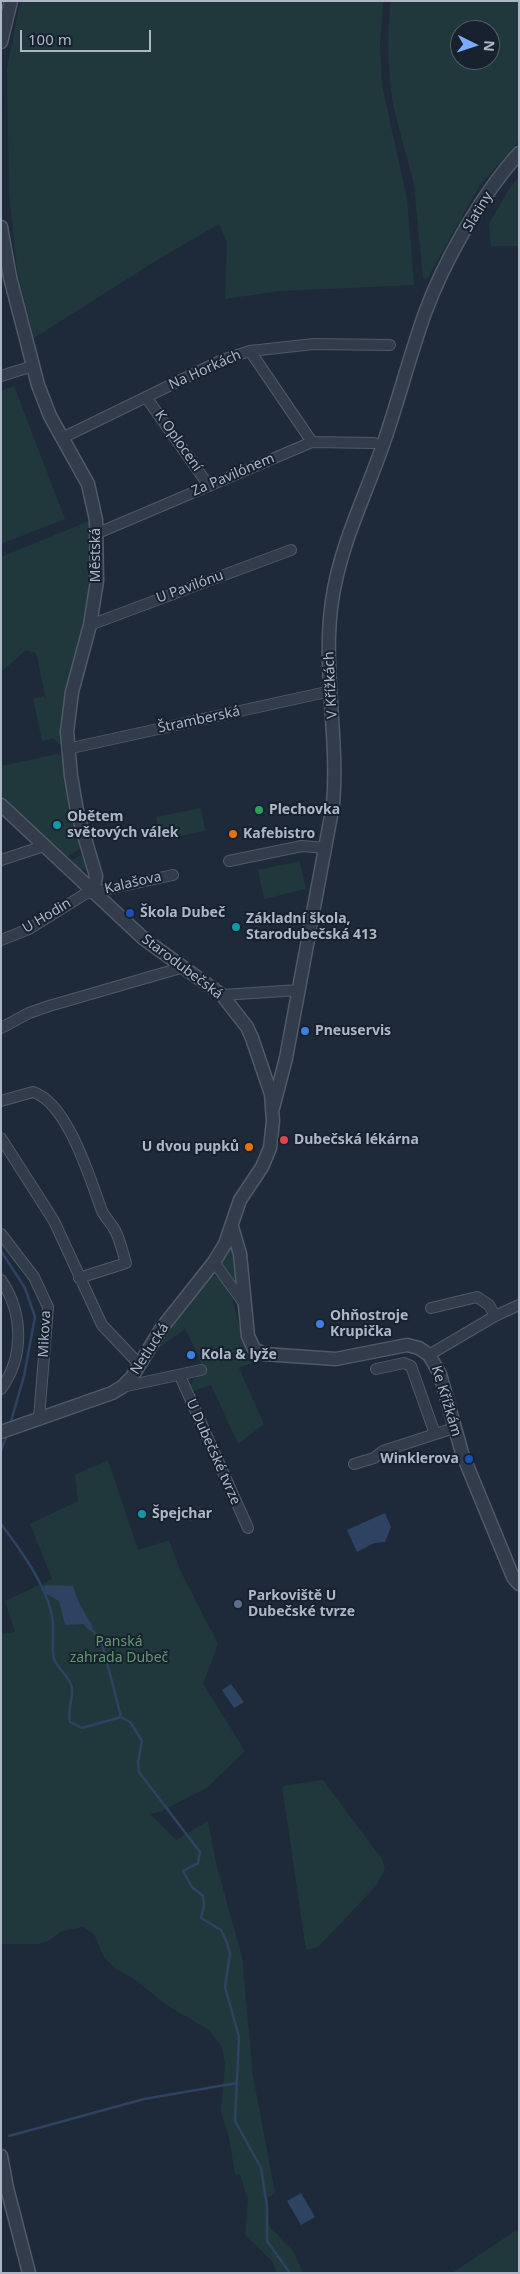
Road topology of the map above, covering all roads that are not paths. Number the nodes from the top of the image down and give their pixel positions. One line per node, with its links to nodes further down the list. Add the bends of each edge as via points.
1 (10, 1): 2 (street)
2 (2, 33)
3 (519, 153): 5 (street, Slatiny, via 496,182)
4 (1, 227): 8 (street, Městská)
5 (441, 274): 18 (street, V Křížkách, via 339,568 329,633)
6 (390, 345): 7 (street, Na Horkách, via 314,344)
7 (250, 351): 10 (street, Na Horkách, via 222,360); 12 (street)
8 (32, 366): 9 (street); 11 (street, Městská, via 44,403)
9 (1, 376)
10 (146, 397): 11 (street, Na Horkách); 14 (street, K Oplocení)
11 (62, 438): 15 (street, Městská, via 88,484)
12 (312, 442): 13 (street, Za Pavilónem); 14 (street, Za Pavilónem)
13 (374, 443)
14 (209, 486): 15 (street, Za Pavilónem)
15 (98, 533): 17 (street, Městská, via 98,581)
16 (291, 550): 17 (street, U Pavilónu)
17 (90, 625): 19 (street, Městská, via 72,692)
18 (331, 691): 19 (street, Štramberská); 22 (street, V Křížkách, via 335,784)
19 (68, 748): 26 (street, Městská, via 77,811 96,876)
20 (1, 805): 21 (street, Starodubečská)
21 (44, 846): 23 (street); 26 (street, Starodubečská)
22 (326, 848): 24 (street, via 302,846); 29 (street, V Křížkách)
23 (1, 860)
24 (229, 861)
25 (173, 874): 26 (street, Kalašova)
26 (93, 892): 27 (street, U Hodin, via 29,929); 28 (street, Starodubečská, via 144,939)
27 (1, 940)
28 (184, 967): 30 (street, Starodubečská); 31 (street, via 49,1006)
29 (299, 990): 30 (street); 33 (street, V Křížkách)
30 (222, 996): 33 (street, Starodubečská, via 252,1038 265,1070)
31 (1, 1028)
32 (1, 1102): 38 (street, via 33,1092 45,1097 83,1156 103,1214 117,1234 126,1262)
33 (273, 1108): 35 (street, Starodubečská, via 267,1156 240,1200)
34 (1, 1138): 38 (street, via 54,1221)
35 (232, 1228): 37 (street, Netlucká); 40 (street, via 240,1254)
36 (1, 1234): 51 (street, Mikova, via 34,1277 48,1307)
37 (214, 1262): 40 (street); 45 (street, Netlucká, via 161,1329)
38 (79, 1278): 45 (street, via 102,1325)
39 (1, 1280): 50 (street, Mikova, via 13,1302 18,1333 16,1359)
40 (243, 1302): 44 (street, Ke Křížkám, via 250,1344 264,1354 336,1359 407,1345)
41 (519, 1305): 43 (street)
42 (431, 1308): 43 (street, via 477,1297 489,1305)
43 (495, 1316): 44 (street)
44 (429, 1355): 52 (street, Ke Křížkám, via 440,1374)
45 (140, 1364): 49 (street, Netlucká)
46 (376, 1369): 54 (street, via 404,1363 411,1366)
47 (201, 1370): 48 (street)
48 (180, 1376): 49 (street); 56 (street, U Dubečské tvrze)
49 (122, 1387): 51 (street, Netlucká)
50 (1, 1388)
51 (40, 1418): 53 (street, Netlucká)
52 (454, 1428): 54 (street); 57 (street, Ke Křížkám, via 476,1490)
53 (1, 1432)
54 (435, 1434): 55 (street)
55 (354, 1464)
56 (248, 1528)
57 (516, 1581)
58 (1, 2156): 59 (street)
59 (29, 2273)

